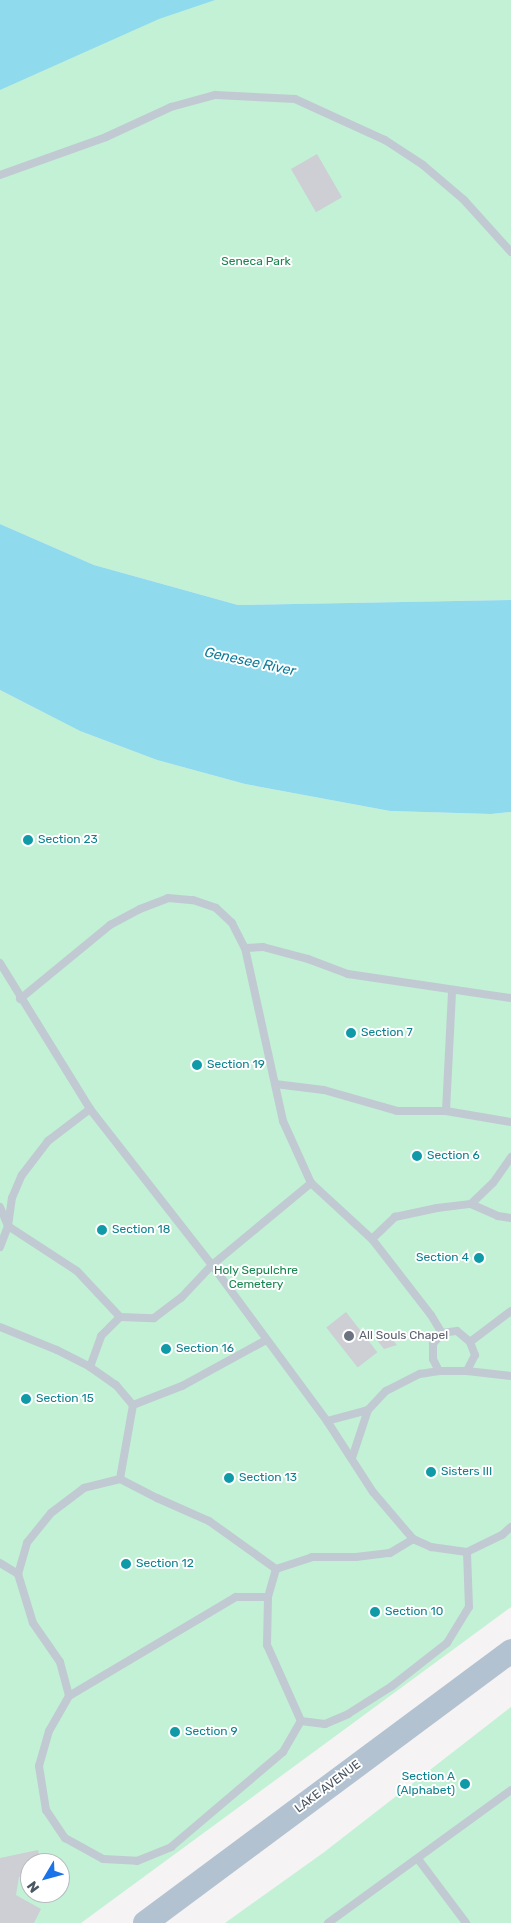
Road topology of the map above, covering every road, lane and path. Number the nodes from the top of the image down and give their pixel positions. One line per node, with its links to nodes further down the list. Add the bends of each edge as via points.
1 (0, 175): 2 (lane, via 106,137 171,108 215,96 295,99 385,140 423,165 464,200)
2 (511, 252)
3 (244, 948): 5 (lane, via 263,946 348,974); 7 (lane, via 232,923 216,908 193,900 168,898 110,925); 8 (lane)
4 (0, 964): 7 (lane)
5 (452, 991): 6 (lane); 10 (lane)
6 (511, 998)
7 (20, 999): 9 (lane)
8 (274, 1084): 10 (lane, via 324,1090 397,1111); 13 (lane, via 283,1121)
9 (90, 1109): 17 (lane, via 48,1141 22,1175 12,1198); 20 (lane)
10 (446, 1111): 11 (lane)
11 (511, 1122)
12 (511, 1157): 14 (lane, via 493,1183)
13 (311, 1183): 18 (lane); 20 (lane)
14 (471, 1204): 16 (lane); 18 (lane, via 395,1217)
15 (0, 1207): 17 (lane)
16 (511, 1218)
17 (8, 1226): 19 (lane); 22 (lane, via 77,1271)
18 (372, 1240): 24 (lane)
19 (0, 1247)
20 (212, 1265): 22 (lane, via 181,1298 154,1318); 25 (lane)
21 (511, 1312): 26 (lane)
22 (120, 1316): 27 (lane, via 101,1336)
23 (0, 1327): 27 (lane, via 58,1350)
24 (442, 1333): 26 (lane, via 457,1331); 28 (lane, via 433,1344 432,1359)
25 (266, 1340): 31 (lane, via 182,1386); 33 (lane)
26 (470, 1342): 29 (lane, via 475,1355)
27 (90, 1367): 31 (lane, via 116,1385)
28 (439, 1371): 29 (lane); 32 (lane, via 420,1374 386,1391)
29 (467, 1371): 30 (lane)
30 (511, 1376)
31 (133, 1405): 35 (lane)
32 (368, 1410): 33 (lane); 34 (lane)
33 (326, 1421): 34 (lane)
34 (352, 1458): 37 (lane, via 373,1492)
35 (120, 1478): 40 (lane, via 209,1521); 41 (lane, via 84,1488 51,1513 27,1542)
36 (511, 1527): 38 (lane, via 502,1535)
37 (413, 1539): 38 (lane, via 431,1547); 40 (lane, via 390,1552 356,1557 312,1557)
38 (467, 1552): 45 (lane, via 469,1607 447,1643 392,1686 348,1714 324,1724)
39 (0, 1563): 41 (lane)
40 (276, 1569): 42 (lane)
41 (18, 1574): 44 (lane, via 33,1623 60,1662)
42 (268, 1597): 44 (lane, via 236,1598); 45 (lane, via 267,1645)
43 (511, 1651): 48 (main road, LAKE AVENUE)
44 (69, 1696): 45 (lane, via 49,1731 39,1766 46,1810 65,1838 103,1859 137,1861 171,1847 282,1752)
45 (301, 1721)
46 (511, 1790): 47 (lane)
47 (418, 1859): 49 (lane); 50 (lane)
48 (145, 1923)
49 (328, 1923)
50 (466, 1923)

